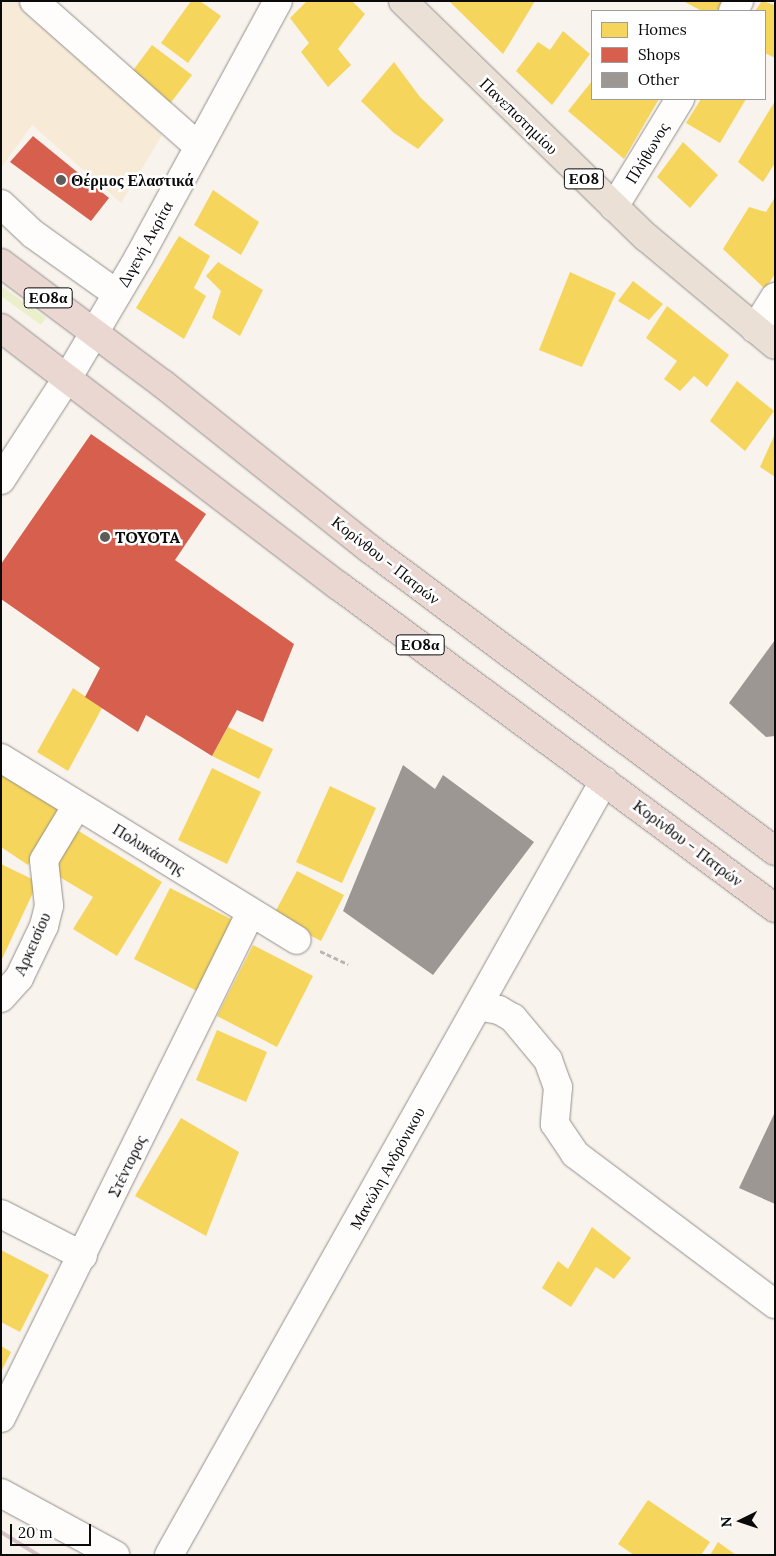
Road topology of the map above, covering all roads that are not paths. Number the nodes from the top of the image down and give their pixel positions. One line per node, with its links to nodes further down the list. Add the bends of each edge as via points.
1 (34, 1): 5 (street)
2 (278, 1): 5 (street, Διγενή Ακρίτα)
3 (403, 1): 7 (main road, Πανεπιστημίου / ΕΟ8)
4 (679, 100): 7 (street, Πλήθωνος)
5 (199, 147): 9 (street, Διγενή Ακρίτα)
6 (1, 204): 9 (street, via 33,234)
7 (614, 207): 13 (main road, Πανεπιστημίου / ΕΟ8)
8 (1, 263): 12 (highway, Κορίνθου - Πατρών / ΕΟ8α)
9 (117, 294): 12 (street, Διγενή Ακρίτα)
10 (775, 297): 13 (street)
11 (1, 328): 14 (highway, Κορίνθου - Πατρών / ΕΟ8α)
12 (95, 333): 14 (street, Διγενή Ακρίτα); 19 (highway, Κορίνθου - Πατρών / ΕΟ8α, via 370,549)
13 (765, 337)
14 (68, 377): 15 (street, Διγενή Ακρίτα); 17 (highway, Κορίνθου - Πατρών / ΕΟ8α, via 340,586)
15 (1, 480)
16 (1, 758): 18 (street, Πολυκάστης)
17 (604, 781): 20 (highway, Κορίνθου - Πατρών / ΕΟ8α); 24 (street, Μανώλη Ανδρόνικου)
18 (78, 805): 21 (street, Πολυκάστης); 23 (street, Αρκεισίου, via 44,860 49,906 44,926 18,978)
19 (775, 851)
20 (775, 908)
21 (251, 912): 22 (street, Πολυκάστης); 26 (street, Στέντορος)
22 (297, 940)
23 (1, 998)
24 (478, 1006): 27 (street, via 499,1010 513,1018 548,1060 558,1087 555,1124 575,1154); 31 (street, Μανώλη Ανδρόνικου)
25 (1, 1214): 26 (street)
26 (83, 1256): 28 (street, Στέντορος)
27 (775, 1304)
28 (1, 1418)
29 (1, 1494): 30 (street)
30 (114, 1555)
31 (169, 1555)

